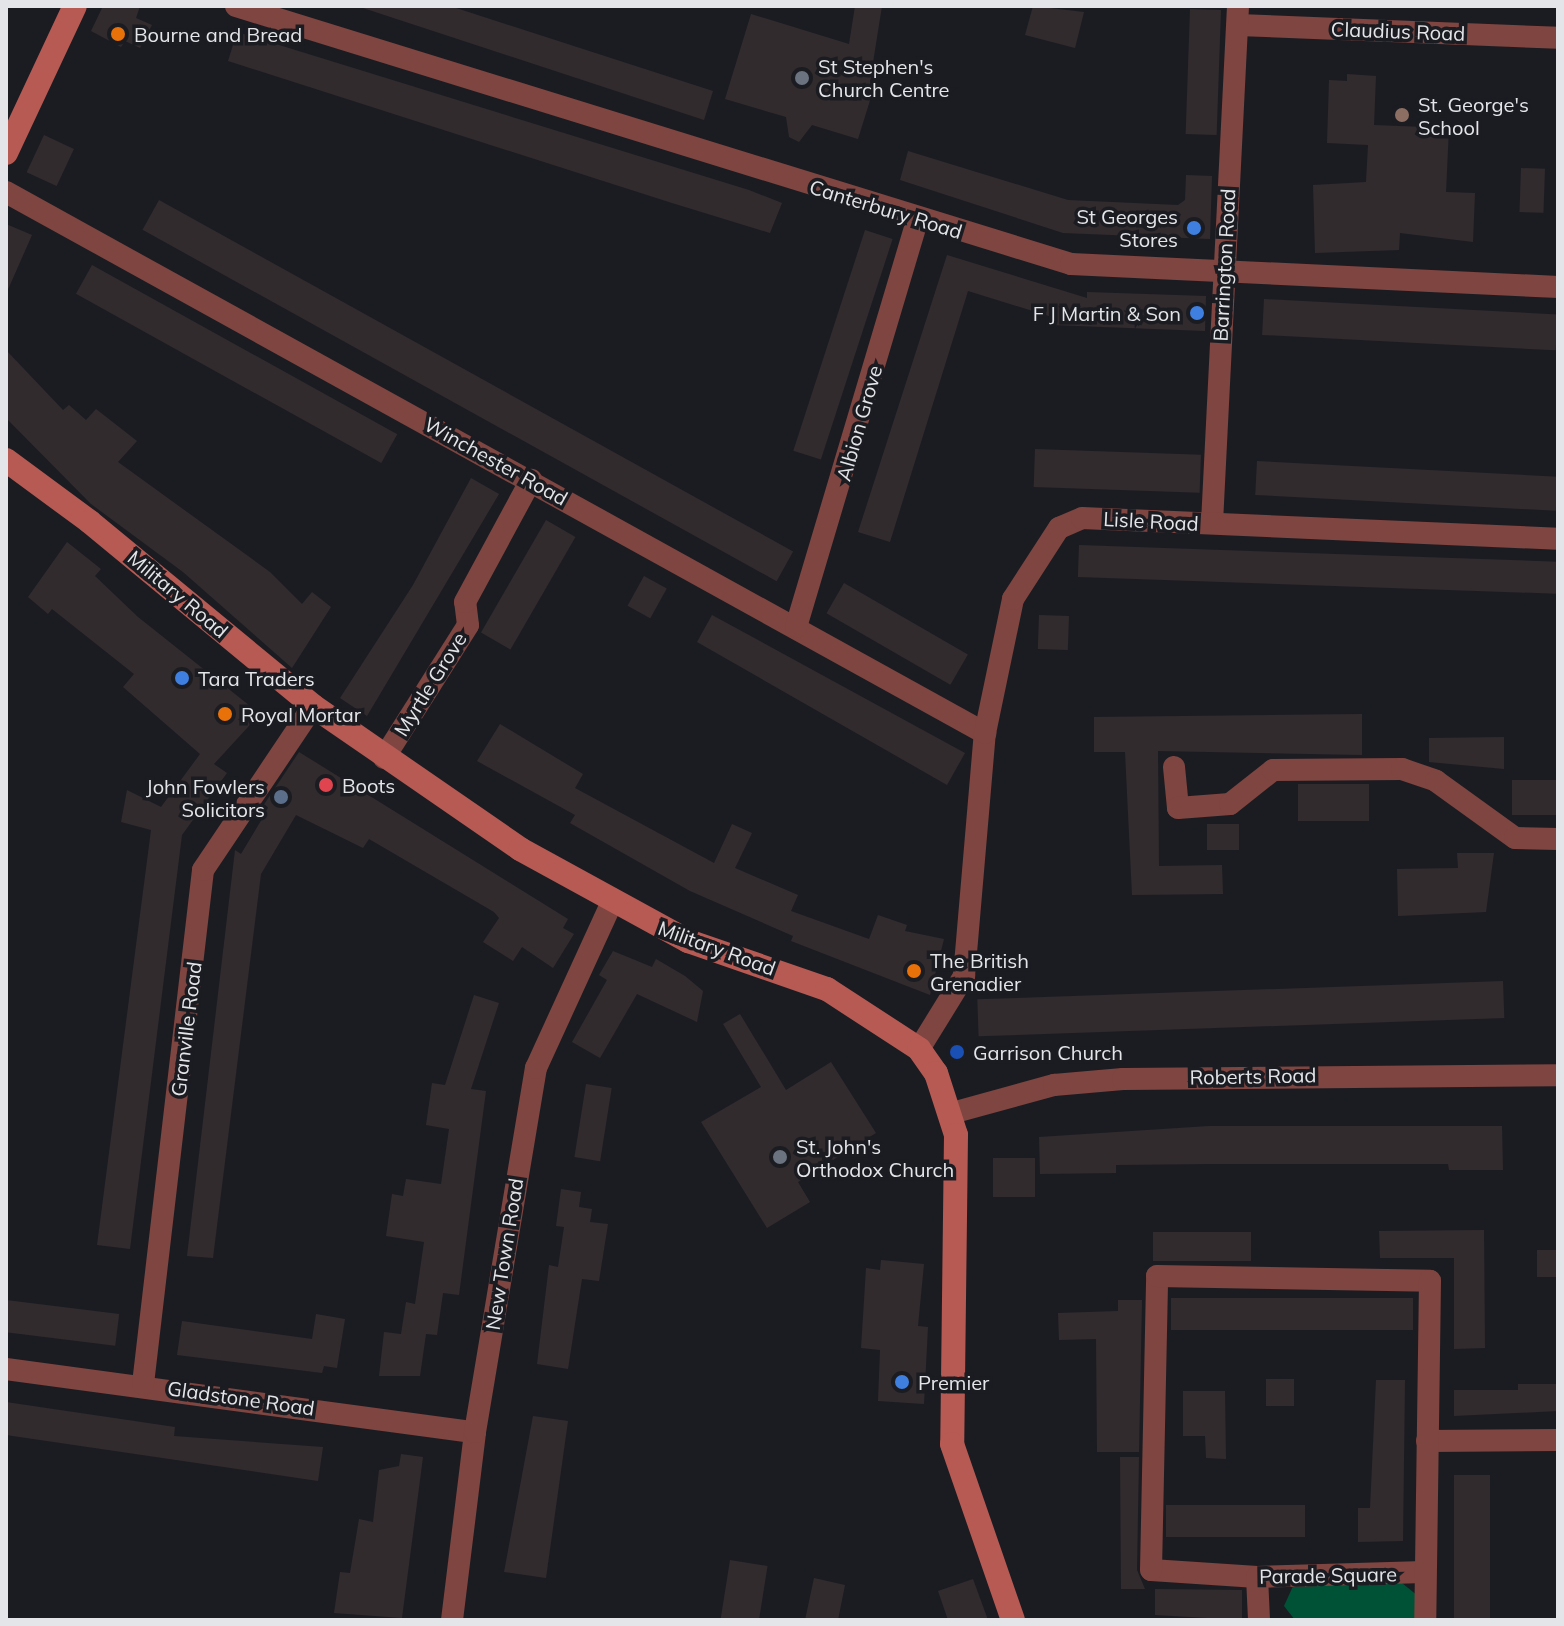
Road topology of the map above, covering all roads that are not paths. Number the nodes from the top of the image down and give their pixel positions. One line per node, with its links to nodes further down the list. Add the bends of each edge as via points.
1 (75, 6): 5 (street)
2 (236, 6): 7 (street, Canterbury Road)
3 (1238, 15): 4 (street, Claudius Road); 8 (street, Barrington Road)
4 (1558, 38)
5 (6, 153)
6 (6, 192): 11 (street, Winchester Road)
7 (918, 219): 8 (street, Canterbury Road, via 1071,264); 14 (street, Albion Grove)
8 (1225, 272): 9 (street, Canterbury Road); 12 (street, Barrington Road)
9 (1558, 287)
10 (6, 460): 15 (street, Military Road)
11 (531, 480): 14 (street, Winchester Road); 17 (street, Myrtle Grove, via 465,602 468,625)
12 (1212, 523): 13 (street, Lisle Road); 16 (street, Lisle Road, via 1082,518 1059,528 1013,599)
13 (1558, 539)
14 (796, 627): 16 (street, Winchester Road)
15 (313, 706): 17 (street, Military Road); 25 (street, Granville Road, via 203,870)
16 (985, 733): 21 (street, Lisle Road, via 964,976)
17 (384, 758): 20 (street, Military Road)
18 (1174, 767): 19 (street, via 1178,808 1230,804 1273,770 1402,769 1436,781 1515,838)
19 (1558, 839)
20 (611, 904): 21 (street, Military Road, via 688,941 827,989); 26 (street, New Town Road, via 541,1047)
21 (919, 1049): 23 (street, Military Road)
22 (1558, 1075): 23 (street, Roberts Road, via 1123,1079 1042,1087)
23 (952, 1113): 32 (street, Military Road, via 959,1182 952,1444)
24 (6, 1369): 25 (street, Gladstone Road)
25 (143, 1384): 26 (street, Gladstone Road)
26 (475, 1432): 31 (street, New Town Road)
27 (1558, 1440): 28 (street)
28 (1427, 1441): 29 (street, Parade Square); 30 (street, Parade Square, via 1430,1281 1157,1276 1151,1570)
29 (1424, 1572): 30 (street, Parade Square); 34 (street)
30 (1257, 1577): 33 (street)
31 (452, 1620)
32 (1013, 1620)
33 (1259, 1620)
34 (1425, 1620)

